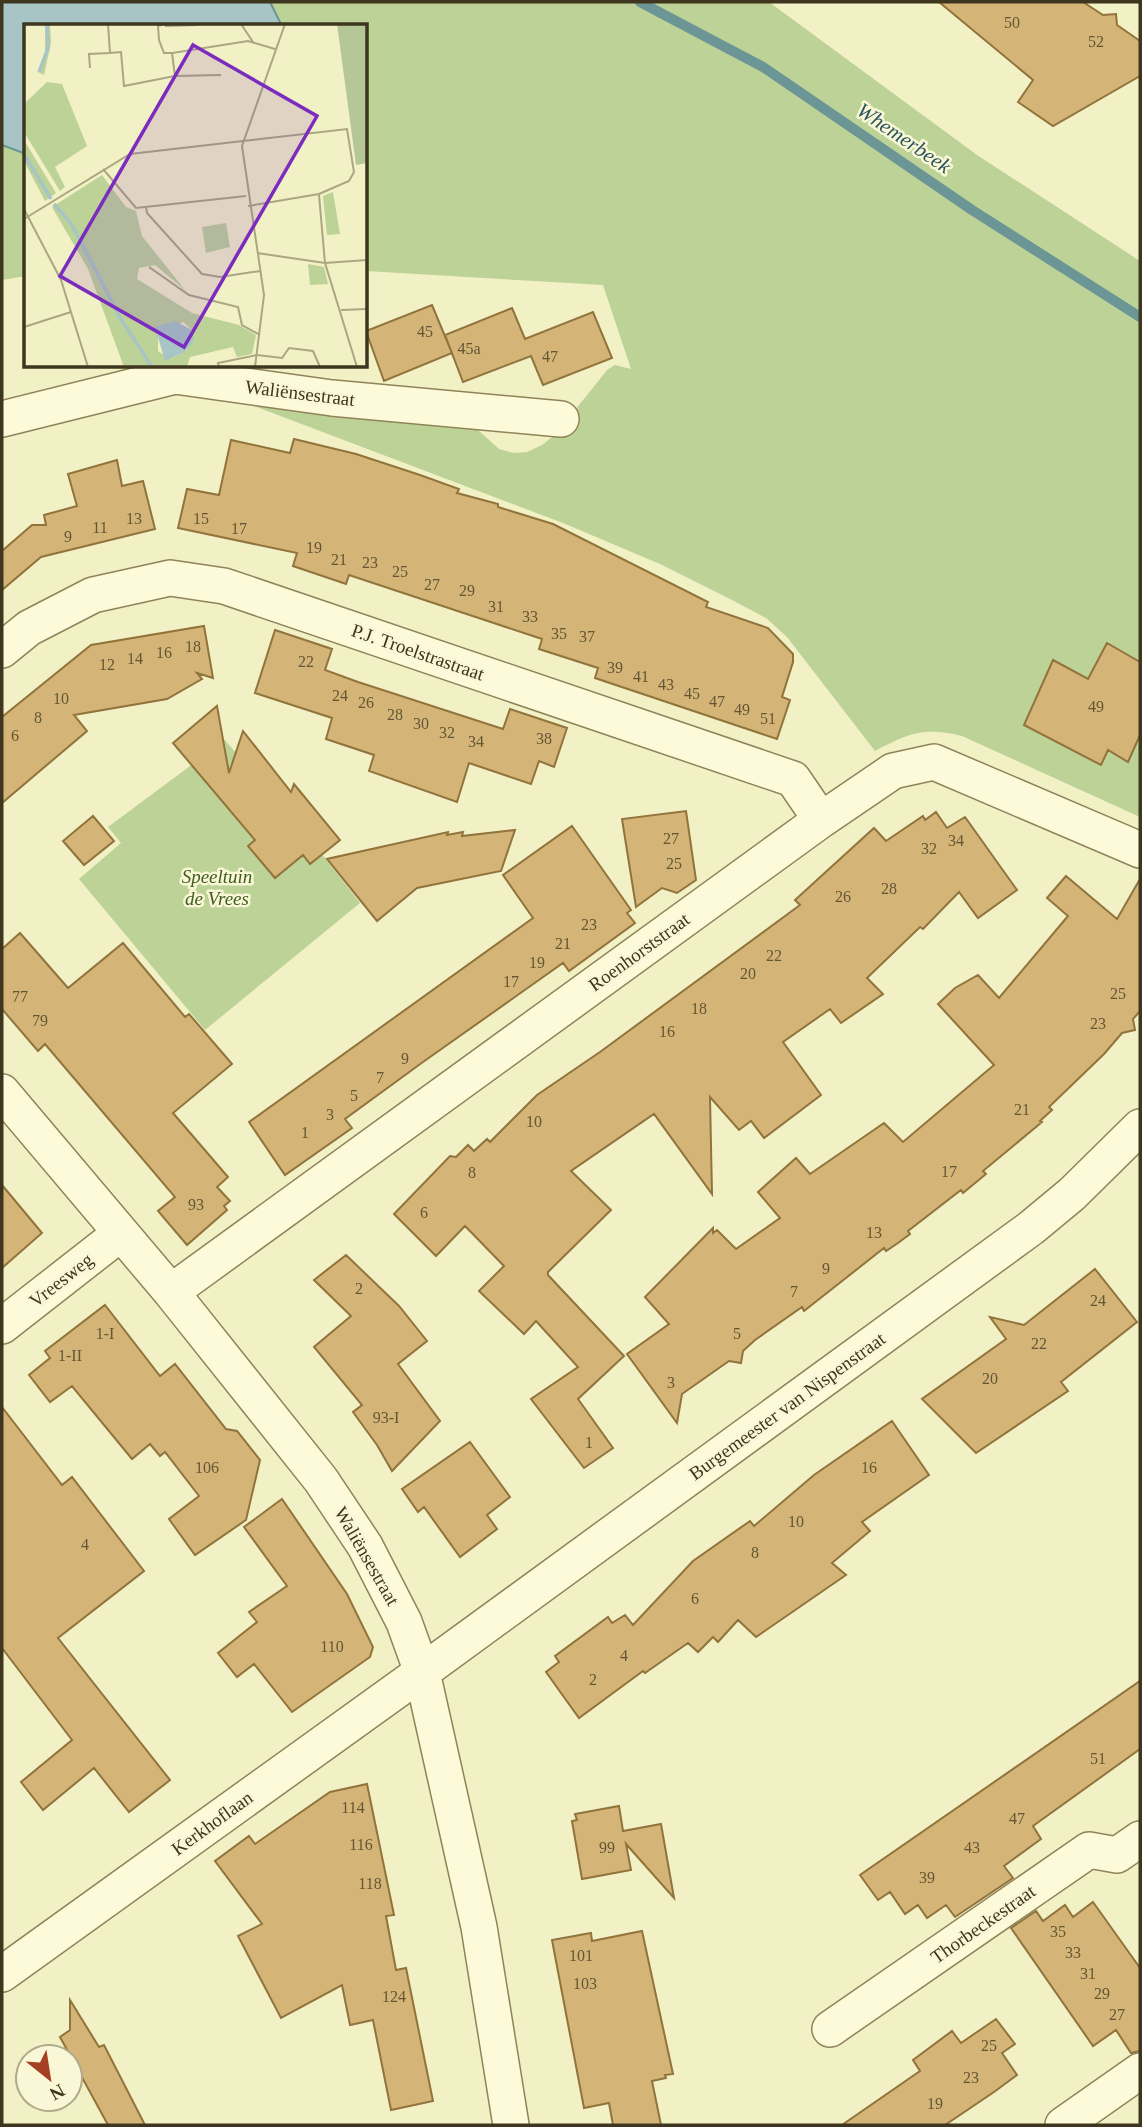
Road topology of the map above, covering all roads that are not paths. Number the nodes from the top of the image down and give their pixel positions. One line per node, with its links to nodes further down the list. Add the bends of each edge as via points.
1 (2, 419): 2 (street, Waliënsestraat, via 175,376 332,398)
2 (561, 419)
3 (2, 650): 4 (street, P.J. Troelstrastraat, via 29,628 93,595 170,578 224,586 793,779)
4 (821, 820): 5 (street, Roenhorststraat, via 892,771 934,762); 9 (street, Roenhorststraat)
5 (1140, 850)
6 (2, 1092): 8 (street, Waliënsestraat)
7 (1140, 1127): 11 (street, Burgemeester van Nispenstraat, via 1031,1228)
8 (121, 1233): 9 (street, Waliënsestraat); 10 (street, Vreesweg)
9 (171, 1292): 11 (street, Waliënsestraat, via 321,1480 365,1546 404,1622)
10 (2, 1326)
11 (422, 1672): 13 (street, Kerkhoflaan); 16 (street, Waliënsestraat, via 480,1927)
12 (1140, 1839): 14 (street, Thorbeckestraat, via 1117,1855 1089,1850)
13 (2, 1974)
14 (830, 2029)
15 (1140, 2071): 17 (street)
16 (511, 2125)
17 (1063, 2125)

